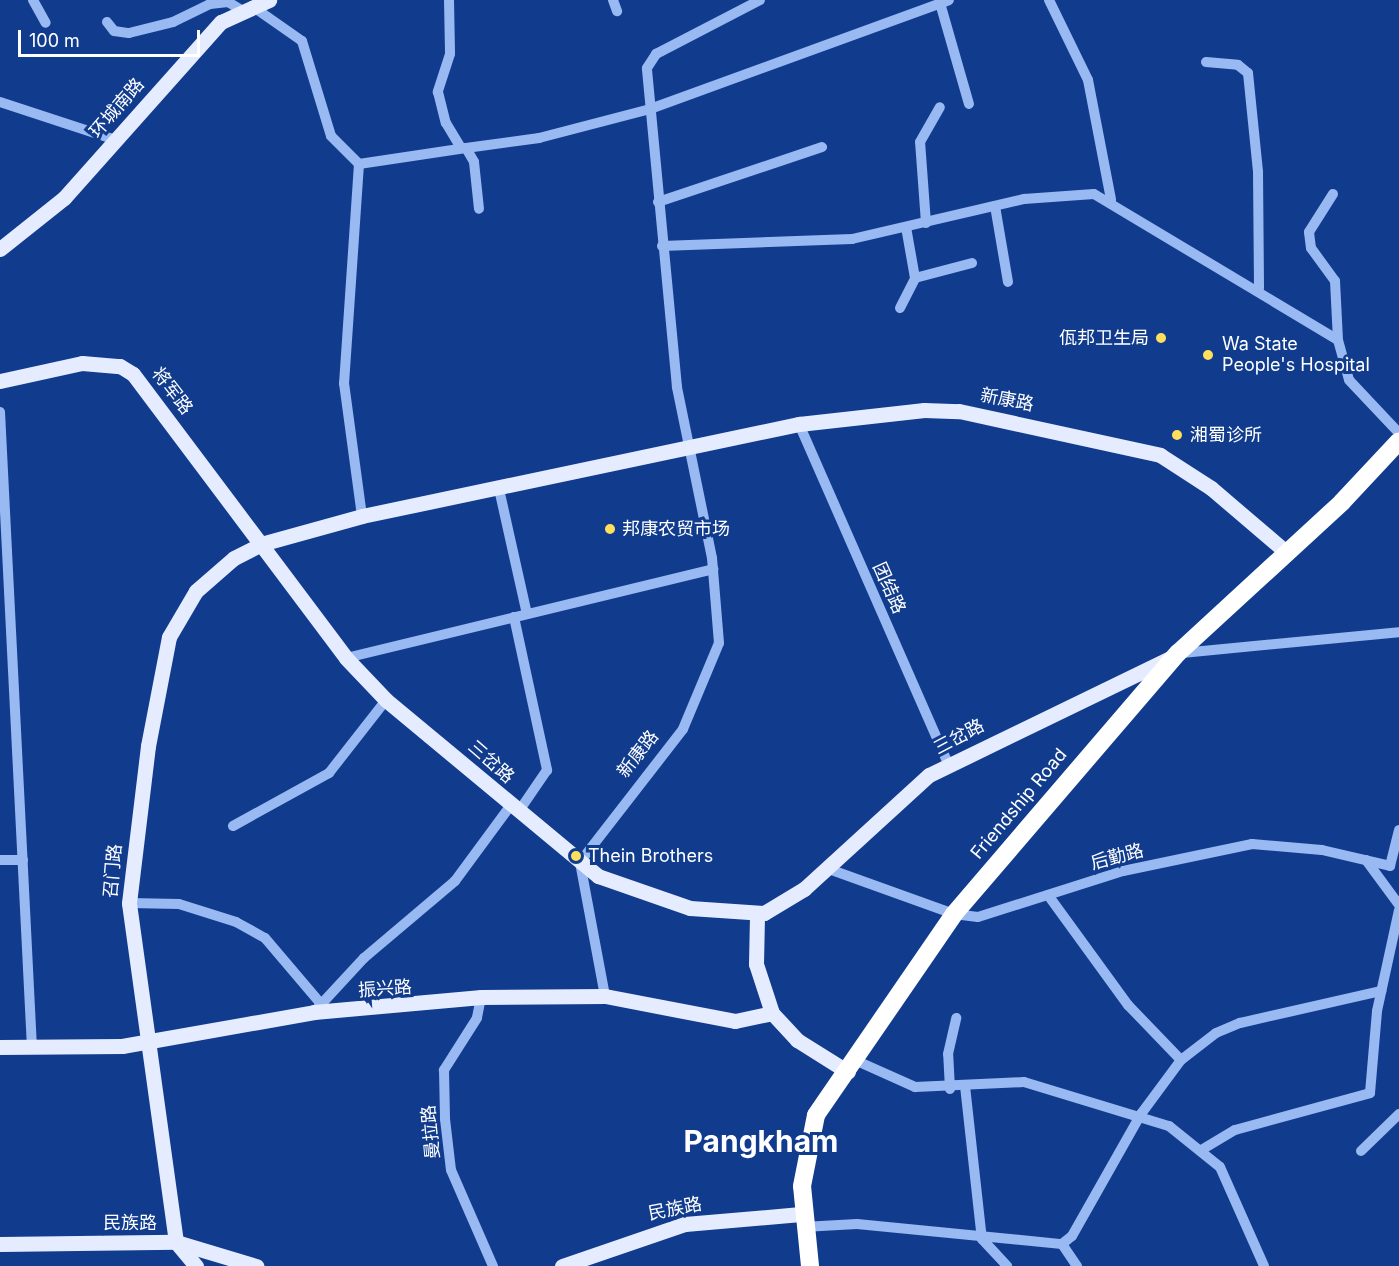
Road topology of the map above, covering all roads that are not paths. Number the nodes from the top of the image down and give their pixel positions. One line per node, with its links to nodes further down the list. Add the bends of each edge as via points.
1 (33, 0): 9 (street)
2 (269, 0): 7 (main road, 环城南路)
3 (449, 0): 16 (street, via 450,54 438,92)
4 (760, 0): 14 (street, 新康路, via 656,54 647,68)
5 (1049, 0): 20 (street, via 1088,80)
6 (944, 2): 12 (street); 14 (street)
7 (248, 9): 8 (street, via 228,2 210,4 173,22 129,33 114,31); 15 (main road, 环城南路, via 221,22); 18 (street, via 302,41 331,136)
8 (107, 22)
9 (46, 23)
10 (1206, 62): 31 (street, via 1238,65 1248,73 1258,172)
11 (0, 102): 15 (street)
12 (969, 104)
13 (940, 107): 24 (street, via 920,142)
14 (650, 109): 16 (street, via 539,138); 21 (street, 新康路)
15 (116, 140): 27 (main road, 环城南路, via 56,205)
16 (463, 147): 18 (street); 23 (street, via 474,162)
17 (822, 147): 21 (street)
18 (359, 164): 41 (street, via 344,382)
19 (1333, 194): 33 (street, via 1309,232 1311,248 1335,281)
20 (1111, 200): 22 (street, via 1075,192); 31 (street)
21 (658, 202): 26 (street, 新康路)
22 (995, 206): 24 (street); 30 (street)
23 (479, 209)
24 (926, 223): 25 (street)
25 (906, 227): 26 (street, via 827,242); 29 (street)
26 (662, 246): 39 (street, 新康路)
27 (0, 249)
28 (972, 263): 29 (street)
29 (915, 278): 32 (street)
30 (1008, 282)
31 (1259, 288): 33 (street)
32 (900, 308)
33 (1338, 340): 37 (street, via 1349,380)
34 (0, 381): 42 (main road, 将军路, via 82,363 120,366 134,374)
35 (0, 412): 56 (street)
36 (799, 424): 39 (main road, 新康路); 43 (main road, 新康路, via 876,412 959,411 1108,440 1160,455 1211,488); 51 (street, 团结路)
37 (1399, 434)
38 (1399, 441): 43 (highway, Friendship Road)
39 (686, 450): 40 (main road, 新康路); 44 (street, 新康路)
40 (499, 489): 41 (main road, 新康路); 45 (street)
41 (362, 516): 42 (main road, 新康路)
42 (261, 544): 49 (main road, 三岔路); 62 (main road, 召门路, via 206,580 170,637 148,746)
43 (1287, 553): 48 (highway, Friendship Road)
44 (713, 569): 45 (street); 58 (street, 新康路, via 719,643 695,706)
45 (527, 614): 46 (street)
46 (514, 617): 49 (street); 52 (street, via 547,770)
47 (1399, 632): 48 (street)
48 (1179, 653): 51 (main road, 三岔路); 65 (highway, Friendship Road)
49 (346, 658): 50 (main road, 三岔路)
50 (386, 700): 52 (main road, 三岔路); 53 (street, via 328,773)
51 (948, 764): 59 (main road, 三岔路, via 909,789)
52 (515, 808): 58 (main road, 三岔路); 70 (street, via 455,881 364,958)
53 (233, 826)
54 (1399, 830): 60 (street, 后勤路)
55 (0, 860): 56 (street)
56 (23, 860): 75 (street)
57 (1366, 860): 60 (street, 后勤路); 61 (street, 后勤路, via 1252,844 1123,871); 63 (street)
58 (580, 862): 66 (main road, 三岔路, via 620,887 690,908); 68 (street)
59 (826, 868): 65 (street, 后勤路); 66 (main road, 三岔路, via 804,889)
60 (1394, 868)
61 (1048, 895): 65 (street, 后勤路, via 978,917); 76 (street, via 1128,1005)
62 (129, 903): 70 (street, via 179,904 236,922 265,938); 73 (main road, 召门路)
63 (1399, 905)
64 (1399, 910): 67 (street)
65 (954, 914): 77 (highway, Friendship Road)
66 (757, 916): 71 (main road, via 756,964)
67 (1381, 991): 76 (street, via 1240,1023 1216,1033); 82 (street, via 1366,1097 1235,1130)
68 (605, 996): 69 (main road, 振兴路); 71 (main road, 振兴路, via 735,1021)
69 (481, 997): 70 (main road, 振兴路); 91 (street, 曼拉路, via 477,1018 444,1070 445,1119 451,1170)
70 (317, 1008): 73 (main road, 振兴路)
71 (772, 1013): 77 (main road, via 797,1040)
72 (956, 1018): 79 (street, via 948,1054)
73 (145, 1043): 75 (main road, 振兴路); 86 (main road, 召门路)
74 (0, 1047): 75 (main road, 振兴路)
75 (32, 1047)
76 (1181, 1060): 80 (street)
77 (853, 1066): 79 (street, via 915,1087); 84 (highway, Friendship Road, via 822,1102 810,1133)
78 (965, 1086): 79 (street); 80 (street, via 1024,1082); 85 (street)
79 (950, 1089)
80 (1141, 1114): 82 (street); 88 (street, via 1072,1236)
81 (1399, 1114): 83 (street)
82 (1203, 1149): 96 (street, via 1220,1167)
83 (1361, 1151)
84 (802, 1220): 85 (street); 92 (main road, 民族路, via 685,1224); 93 (highway, Friendship Road)
85 (982, 1239): 88 (street); 94 (street)
86 (176, 1242): 87 (main road, 民族路); 89 (main road); 90 (main road, 民族路)
87 (0, 1244)
88 (1062, 1244): 95 (street)
89 (196, 1266)
90 (256, 1266)
91 (493, 1266)
92 (562, 1266)
93 (810, 1266)
94 (1008, 1266)
95 (1077, 1266)
96 (1264, 1266)

